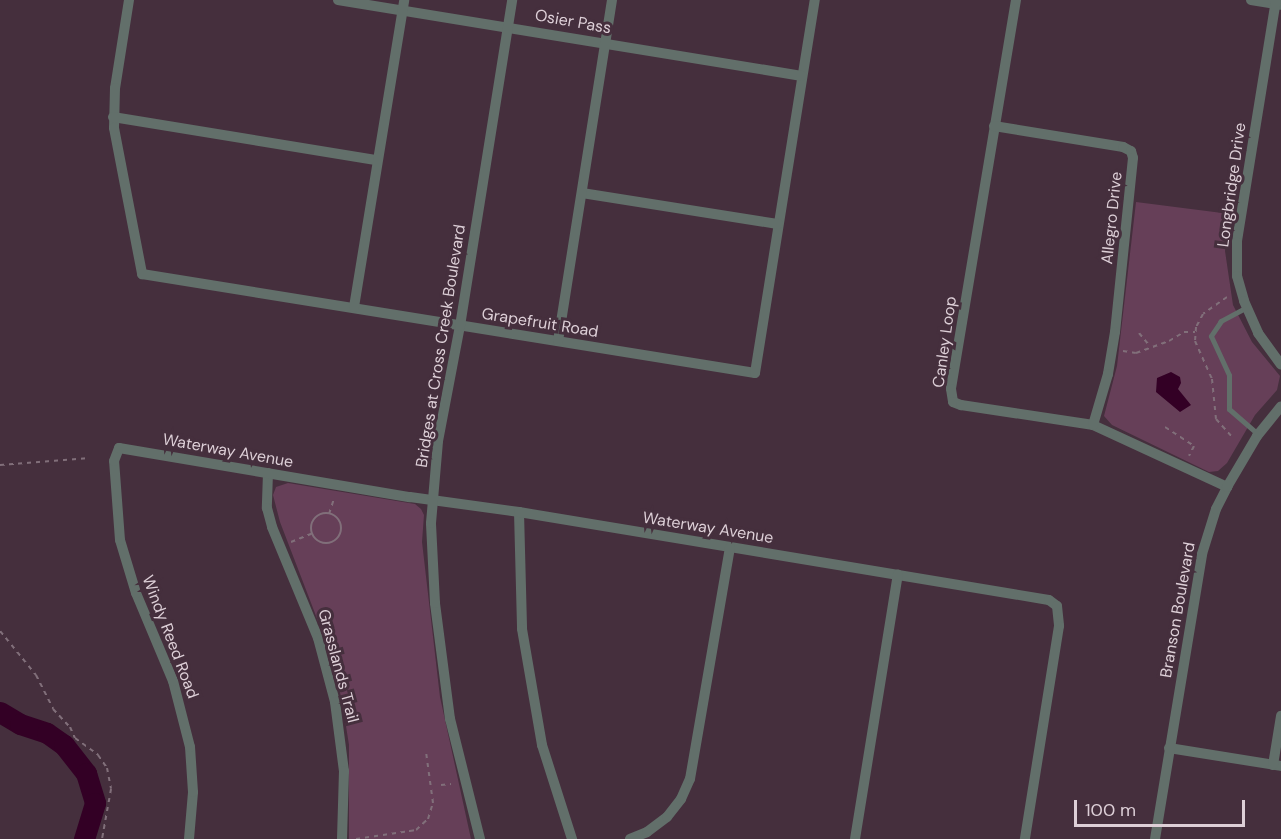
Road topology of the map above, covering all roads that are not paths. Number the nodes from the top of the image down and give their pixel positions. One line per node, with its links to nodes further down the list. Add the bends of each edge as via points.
1 (129, 0): 13 (street)
2 (338, 0): 9 (street, Osier Pass)
3 (512, 0): 10 (street, Bridges at Cross Creek Boulevard)
4 (612, 0): 11 (street)
5 (815, 0): 12 (street)
6 (1016, 0): 14 (street, Canley Loop)
7 (1251, 0): 8 (street)
8 (1277, 3): 19 (street, Longbridge Drive, via 1237,242 1237,276)
9 (403, 5): 10 (street, Osier Pass); 15 (street)
10 (508, 26): 11 (street, Osier Pass); 20 (street, Bridges at Cross Creek Boulevard)
11 (605, 43): 12 (street, Osier Pass); 16 (street)
12 (802, 76): 17 (street)
13 (114, 117): 15 (street); 18 (street, Grapefruit Road, via 116,147 142,274)
14 (994, 126): 24 (street, Allegro Drive, via 1131,151 1115,332); 24 (street, Canley Loop, via 951,389 953,402)
15 (376, 160): 18 (street)
16 (582, 193): 17 (street); 21 (street)
17 (778, 224): 21 (street, Grapefruit Road, via 755,374)
18 (354, 307): 20 (street, Grapefruit Road)
19 (1247, 307): 22 (street, Longbridge Drive, via 1258,333); 25 (lane, via 1221,321 1211,336 1229,375 1229,409)
20 (460, 326): 21 (street, Grapefruit Road); 29 (street, Bridges at Cross Creek Boulevard, via 438,441)
21 (558, 341)
22 (1281, 365)
23 (1281, 406): 25 (street, Branson Boulevard)
24 (1093, 425): 28 (street, Canley Loop)
25 (1258, 434): 28 (street, Branson Boulevard)
26 (119, 448): 27 (street, Waterway Avenue); 36 (street, Windy Reed Road, via 114,461 120,540 136,593 173,681 190,747 193,792)
27 (268, 473): 29 (street, Waterway Avenue); 37 (street, Grasslands Trail, via 267,508 272,527 318,638 335,702 344,771)
28 (1227, 487): 34 (street, Branson Boulevard, via 1202,554)
29 (433, 499): 30 (street, Waterway Avenue); 38 (street, Bridges at Cross Creek Boulevard, via 435,603 450,719)
30 (519, 512): 31 (street, Waterway Avenue); 39 (street, via 524,639 542,745)
31 (730, 547): 32 (street, Waterway Avenue); 40 (street, via 690,778 667,817)
32 (898, 574): 41 (street); 42 (street, Waterway Avenue, via 1048,600 1057,606 1059,626)
33 (1281, 716): 35 (street)
34 (1169, 748): 35 (street); 43 (street, Branson Boulevard)
35 (1277, 766)
36 (189, 839)
37 (342, 839)
38 (480, 839)
39 (572, 839)
40 (630, 839)
41 (855, 839)
42 (1025, 839)
43 (1155, 839)

